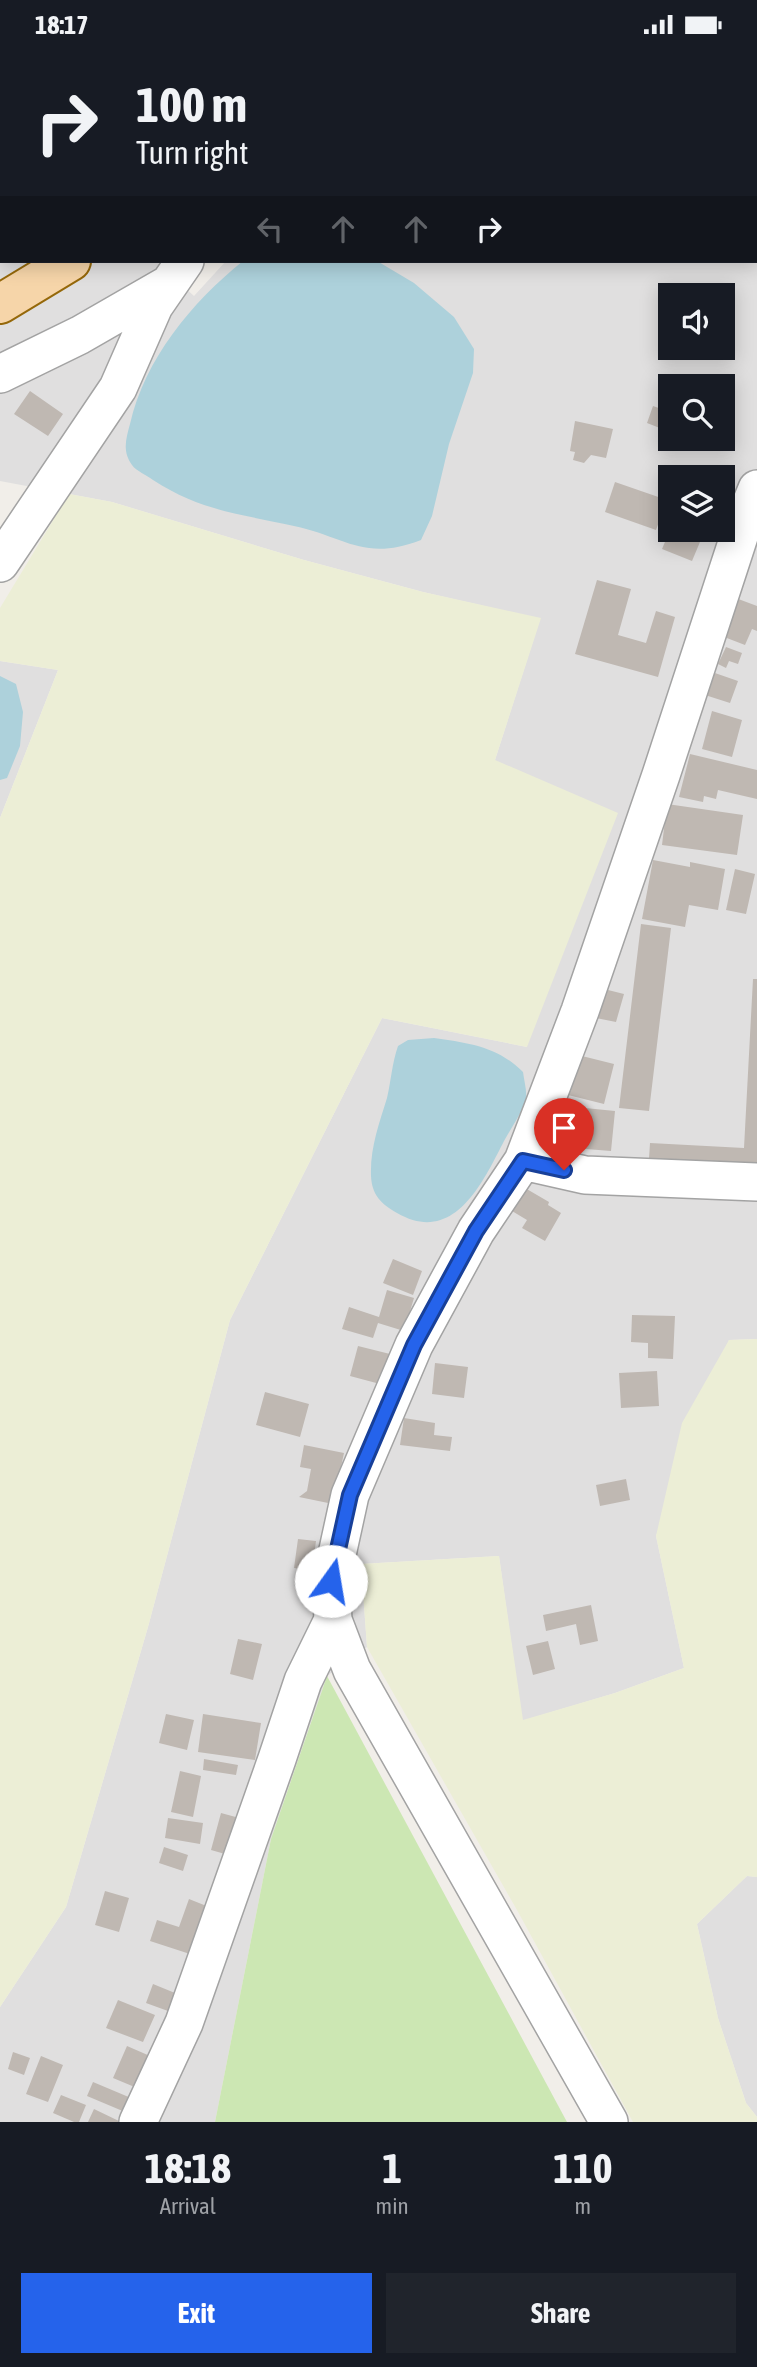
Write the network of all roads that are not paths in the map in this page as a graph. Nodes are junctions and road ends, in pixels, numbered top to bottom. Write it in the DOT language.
graph roads {
  1 [pos="68,263"];
  2 [pos="176,273"];
  3 [pos="0,303"];
  4 [pos="0,374"];
  5 [pos="757,489"];
  6 [pos="0,563"];
  7 [pos="523,1161"];
  8 [pos="757,1182"];
  9 [pos="333,1620"];
  10 [pos="138,2122"];
  11 [pos="609,2122"];
  1 -- 3 [label="main road"];
  2 -- 4 [label="street"];
  2 -- 6 [label="street"];
  5 -- 7 [label="street"];
  7 -- 8 [label="street"];
  7 -- 9 [label="street"];
  9 -- 10 [label="street"];
  9 -- 11 [label="street"];
}
